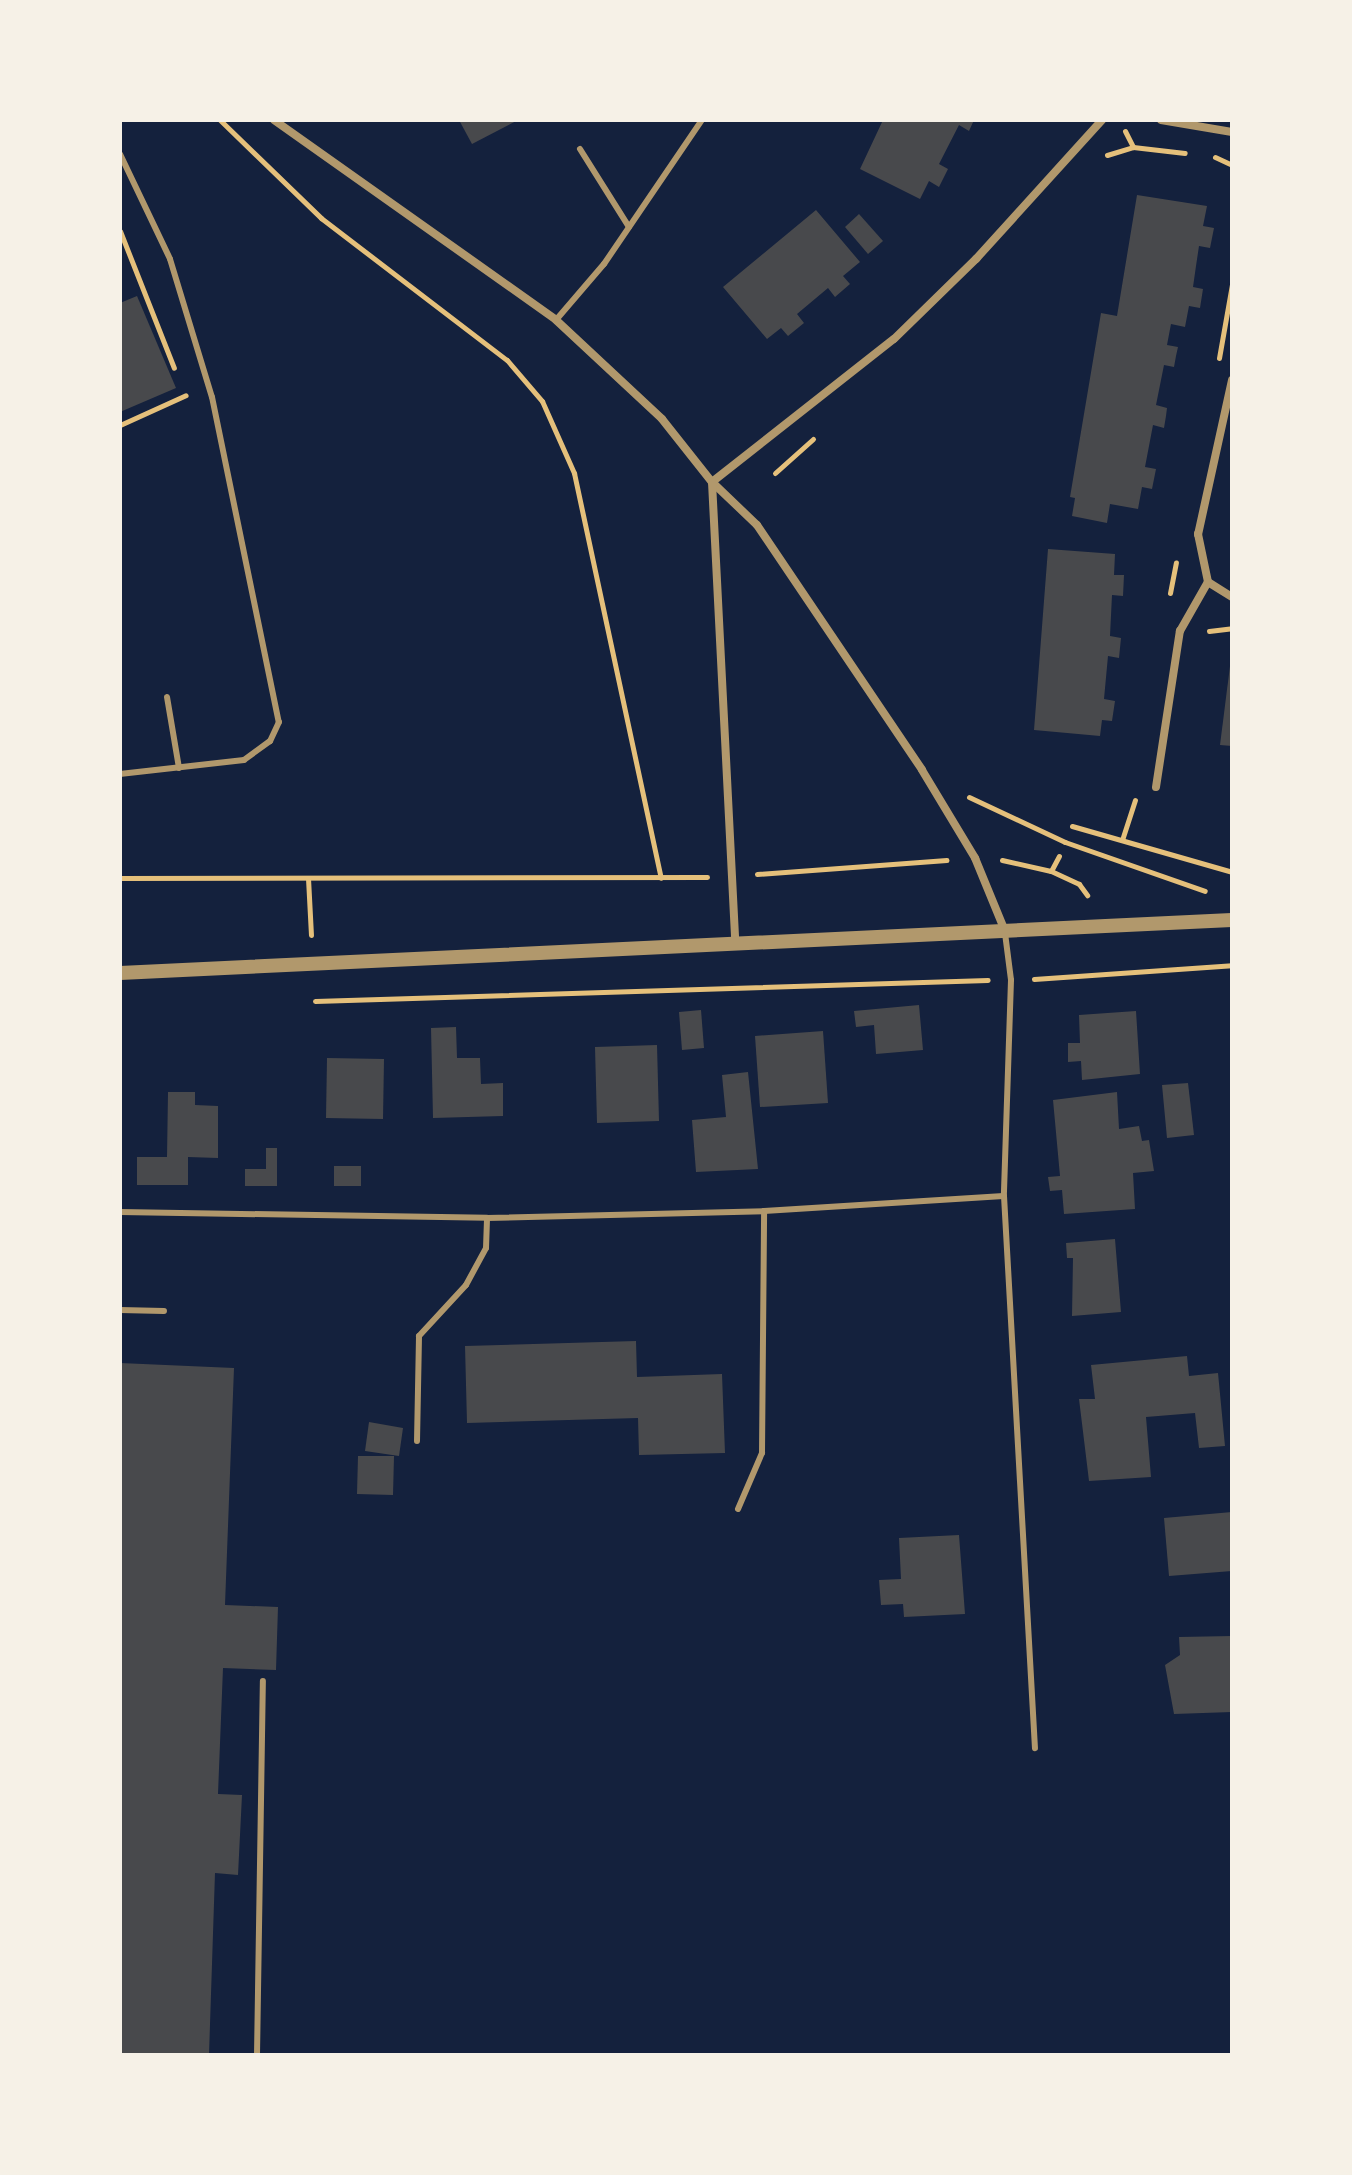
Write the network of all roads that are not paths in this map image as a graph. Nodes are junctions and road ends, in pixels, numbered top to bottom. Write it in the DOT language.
graph roads {
  1 [pos="274,120"];
  2 [pos="702,120"];
  3 [pos="1102,120"];
  4 [pos="1161,120"];
  5 [pos="1232,132"];
  6 [pos="580,149"];
  7 [pos="120,154"];
  8 [pos="629,227"];
  9 [pos="556,320"];
  10 [pos="1232,380"];
  11 [pos="712,482"];
  12 [pos="1208,582"];
  13 [pos="1232,597"];
  14 [pos="167,697"];
  15 [pos="179,768"];
  16 [pos="120,774"];
  17 [pos="1156,787"];
  18 [pos="1232,920"];
  19 [pos="1005,932"];
  20 [pos="735,946"];
  21 [pos="120,973"];
  22 [pos="1004,1196"];
  23 [pos="764,1211"];
  24 [pos="120,1212"];
  25 [pos="487,1218"];
  26 [pos="120,1310"];
  27 [pos="164,1311"];
  28 [pos="417,1441"];
  29 [pos="738,1509"];
  30 [pos="263,1681"];
  31 [pos="1035,1748"];
  32 [pos="257,2055"];
  1 -- 9 [label="street"];
  2 -- 8 [label="lane"];
  3 -- 11 [label="street"];
  4 -- 5 [label="street"];
  6 -- 8 [label="lane"];
  7 -- 15 [label="lane"];
  8 -- 9 [label="lane"];
  9 -- 11 [label="street"];
  10 -- 12 [label="street"];
  11 -- 19 [label="street"];
  11 -- 20 [label="street"];
  12 -- 13 [label="street"];
  12 -- 17 [label="street"];
  14 -- 15 [label="lane"];
  15 -- 16 [label="lane"];
  18 -- 19 [label="street"];
  19 -- 20 [label="street"];
  19 -- 22 [label="lane"];
  20 -- 21 [label="street"];
  22 -- 23 [label="lane"];
  22 -- 31 [label="lane"];
  23 -- 25 [label="lane"];
  23 -- 29 [label="lane"];
  24 -- 25 [label="lane"];
  25 -- 28 [label="lane"];
  26 -- 27 [label="lane"];
  30 -- 32 [label="lane"];
}
